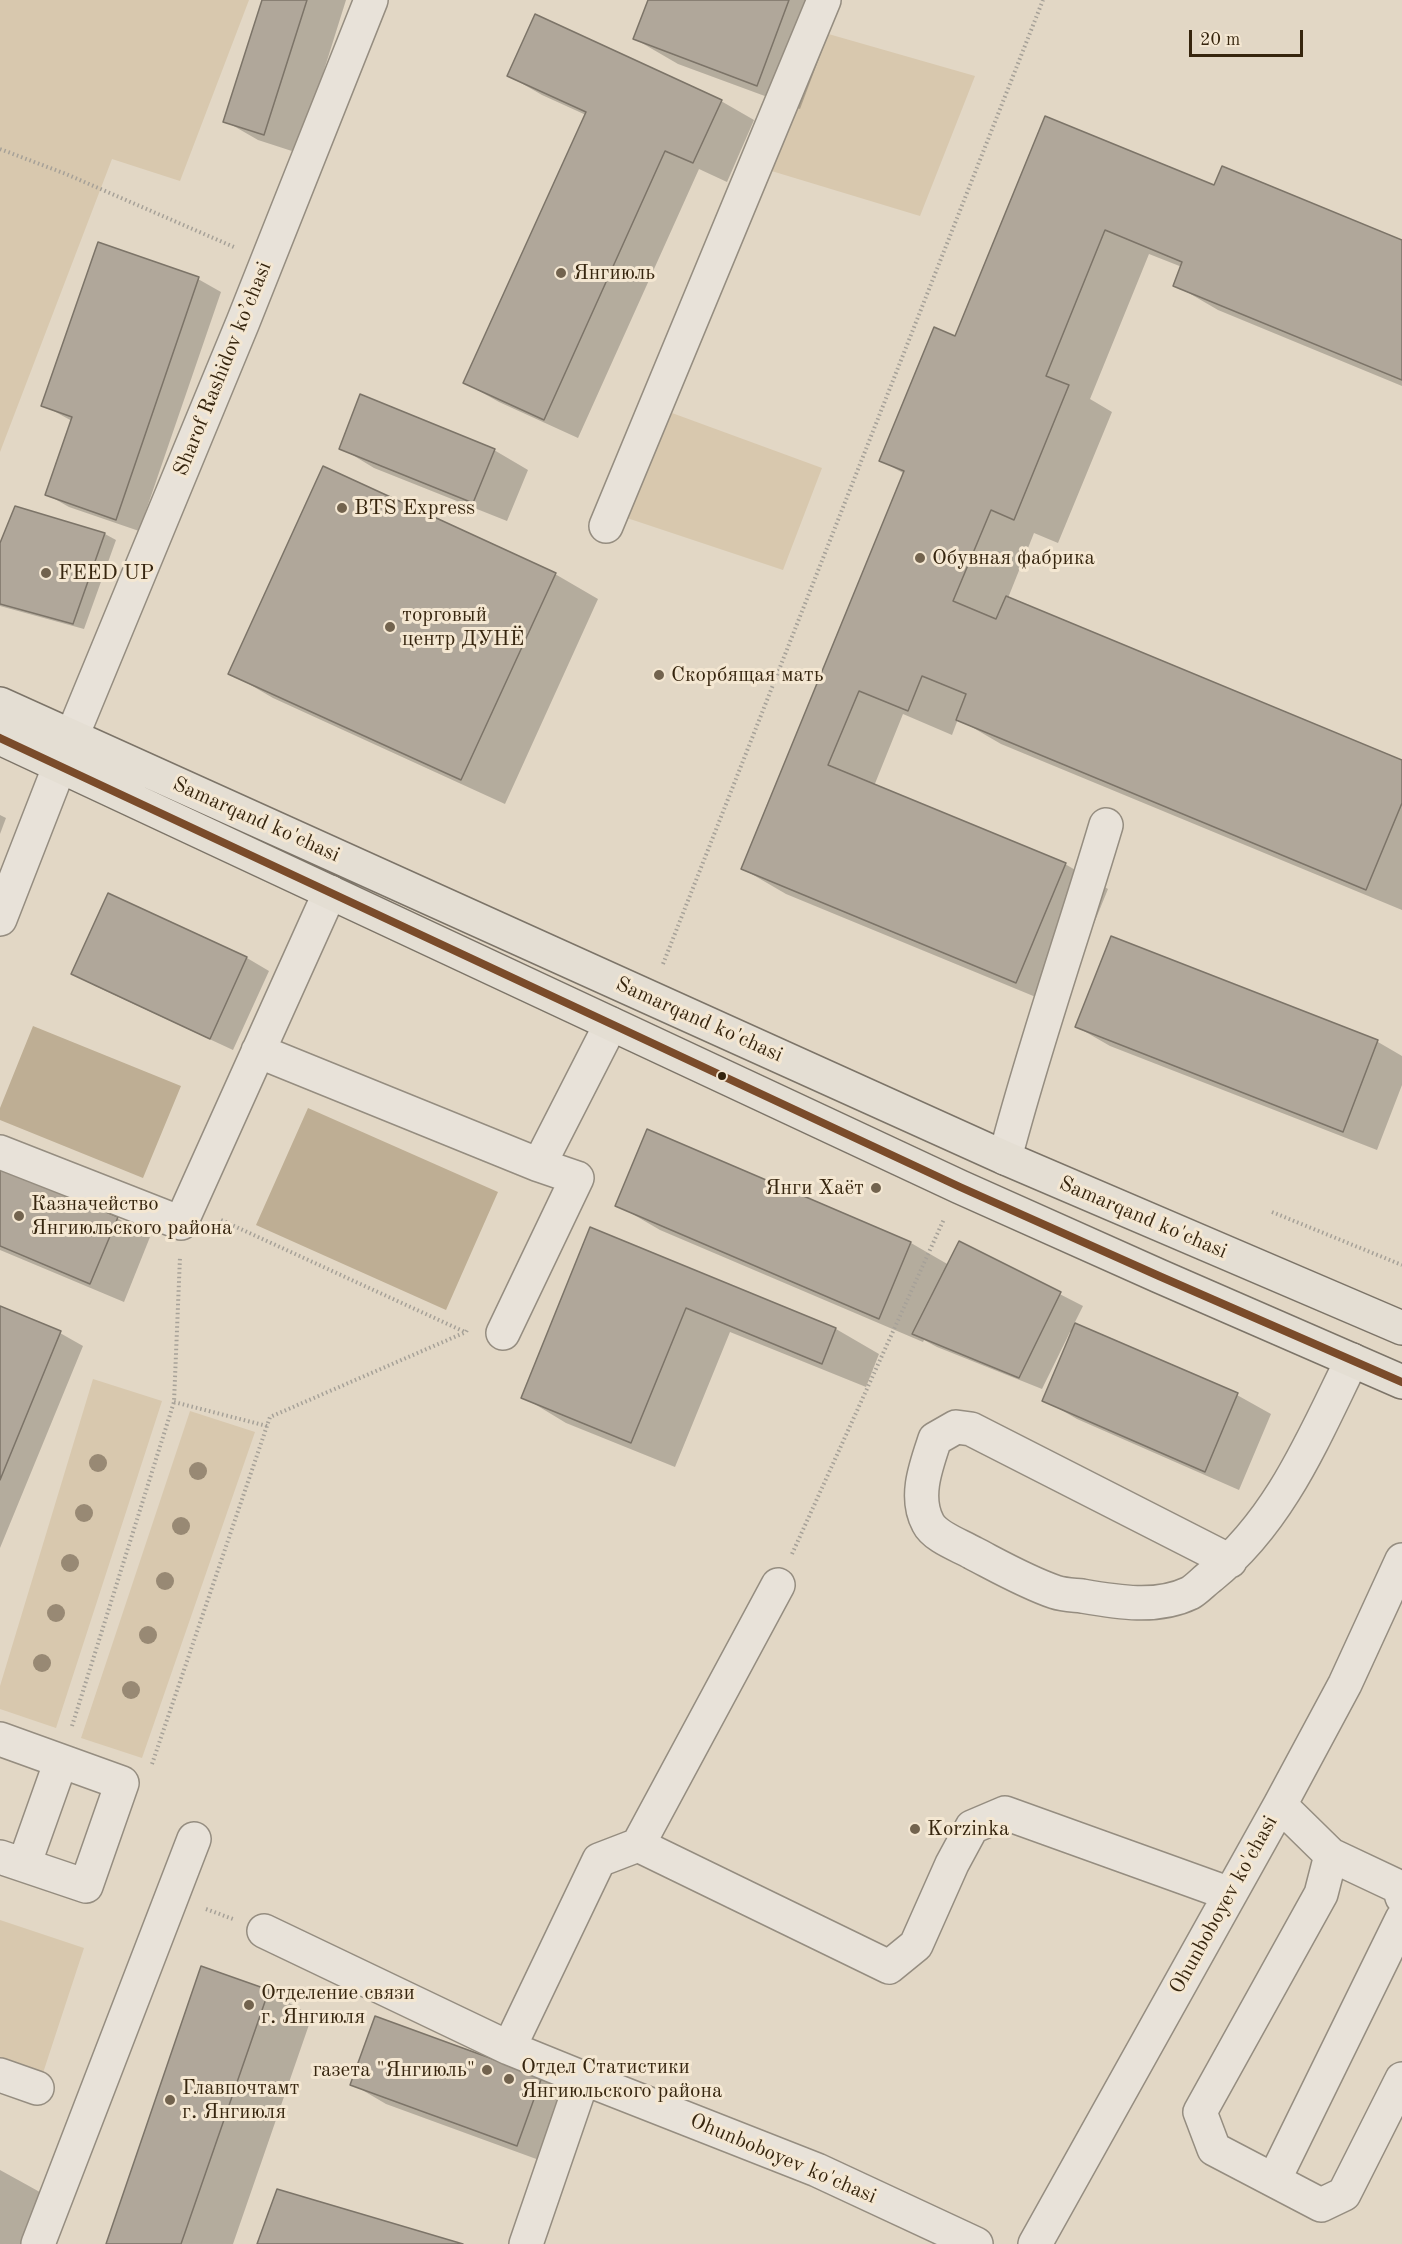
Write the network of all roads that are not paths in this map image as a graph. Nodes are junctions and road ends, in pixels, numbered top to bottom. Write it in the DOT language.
graph roads {
  1 [pos="371,0"];
  2 [pos="824,0"];
  3 [pos="606,526"];
  4 [pos="0,704"];
  5 [pos="0,738"];
  6 [pos="66,751"];
  7 [pos="1106,825"];
  8 [pos="330,892"];
  9 [pos="0,919"];
  10 [pos="611,1024"];
  11 [pos="258,1051"];
  12 [pos="0,1152"];
  13 [pos="1005,1158"];
  14 [pos="538,1164"];
  15 [pos="1401,1326"];
  16 [pos="504,1333"];
  17 [pos="1352,1360"];
  18 [pos="1402,1382"];
  19 [pos="1402,1560"];
  20 [pos="1230,1561"];
  21 [pos="778,1585"];
  22 [pos="0,1739"];
  23 [pos="61,1761"];
  24 [pos="1280,1805"];
  25 [pos="194,1839"];
  26 [pos="638,1845"];
  27 [pos="1331,1855"];
  28 [pos="12,1861"];
  29 [pos="1230,1894"];
  30 [pos="1402,1897"];
  31 [pos="1402,1919"];
  32 [pos="264,1930"];
  33 [pos="509,2048"];
  34 [pos="0,2075"];
  35 [pos="583,2078"];
  36 [pos="1402,2079"];
  37 [pos="37,2088"];
  38 [pos="1274,2180"];
  39 [pos="38,2244"];
  40 [pos="526,2244"];
  41 [pos="976,2244"];
  42 [pos="1035,2244"];
  1 -- 6 [label="street, Sharof Rashidov ko’chasi"];
  2 -- 3 [label="street"];
  4 -- 6 [label="main road, Samarqand ko'chasi"];
  5 -- 6 [label="main road, Samarqand ko'chasi"];
  6 -- 8 [label="main road, Samarqand ko'chasi"];
  6 -- 9 [label="street, Sharof Rashidov ko’chasi"];
  6 -- 13 [label="main road, Samarqand ko'chasi"];
  7 -- 13 [label="street"];
  8 -- 10 [label="main road, Samarqand ko'chasi"];
  8 -- 11 [label="street"];
  10 -- 14 [label="street"];
  10 -- 17 [label="main road, Samarqand ko'chasi"];
  11 -- 12 [label="street"];
  11 -- 14 [label="street"];
  13 -- 15 [label="main road, Samarqand ko'chasi"];
  14 -- 16 [label="street"];
  17 -- 18 [label="main road, Samarqand ko'chasi"];
  17 -- 20 [label="street"];
  19 -- 24 [label="street, Ohunboboyev ko'chasi"];
  20 -- 20 [label="street"];
  21 -- 26 [label="street"];
  22 -- 23 [label="street"];
  23 -- 28 [label="street"];
  23 -- 28 [label="street"];
  24 -- 27 [label="street"];
  24 -- 29 [label="street, Ohunboboyev ko'chasi"];
  25 -- 39 [label="street"];
  26 -- 29 [label="street"];
  26 -- 33 [label="street"];
  27 -- 30 [label="street"];
  27 -- 38 [label="street"];
  29 -- 42 [label="street, Ohunboboyev ko'chasi"];
  31 -- 38 [label="street"];
  32 -- 33 [label="street, Ohunboboyev ko'chasi"];
  33 -- 35 [label="street, Ohunboboyev ko'chasi"];
  34 -- 37 [label="street"];
  35 -- 40 [label="street"];
  35 -- 41 [label="street, Ohunboboyev ko'chasi"];
  36 -- 38 [label="street"];
}
